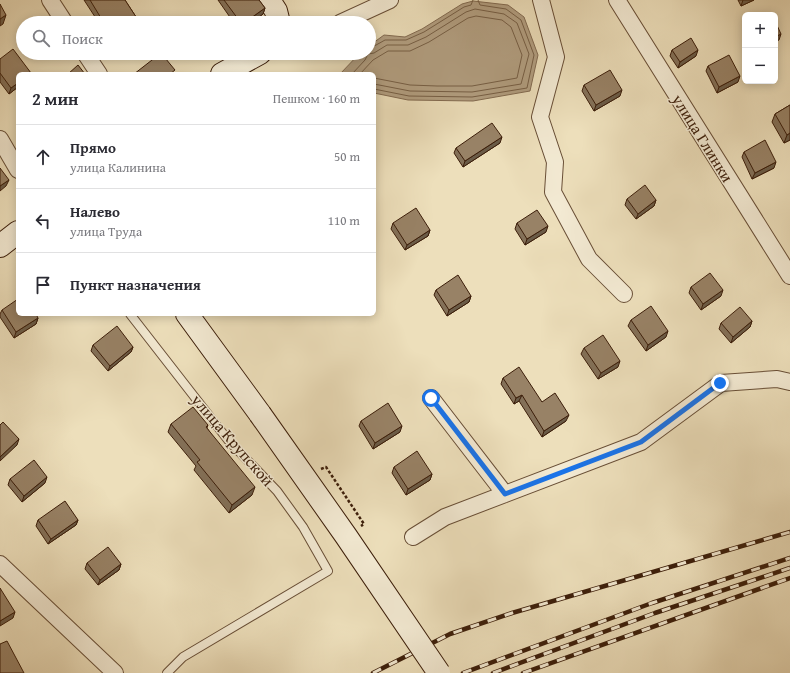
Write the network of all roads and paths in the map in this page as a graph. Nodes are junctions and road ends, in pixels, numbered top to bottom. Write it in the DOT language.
graph roads {
  1 [pos="50,0"];
  2 [pos="269,0"];
  3 [pos="390,0"];
  4 [pos="541,0"];
  5 [pos="617,0"];
  6 [pos="60,16"];
  7 [pos="277,16"];
  8 [pos="355,16"];
  9 [pos="90,60"];
  10 [pos="247,60"];
  11 [pos="98,72"];
  12 [pos="226,72"];
  13 [pos="0,139"];
  14 [pos="16,167"];
  15 [pos="16,234"];
  16 [pos="0,246"];
  17 [pos="790,276"];
  18 [pos="624,294"];
  19 [pos="132,316"];
  20 [pos="188,316"];
  21 [pos="790,382"];
  22 [pos="431,398"];
  23 [pos="326,467"];
  24 [pos="505,494"];
  25 [pos="359,527"];
  26 [pos="414,537"];
  27 [pos="0,564"];
  28 [pos="115,673"];
  29 [pos="167,673"];
  30 [pos="439,673"];
  1 -- 6 [label="street"];
  2 -- 7 [label="main road"];
  3 -- 8 [label="street"];
  4 -- 18 [label="street"];
  5 -- 17 [label="street, улица Глинки"];
  9 -- 11 [label="street"];
  10 -- 12 [label="main road"];
  13 -- 14 [label="street"];
  15 -- 16 [label="main road"];
  19 -- 29 [label="lane, улица Крупской"];
  20 -- 30 [label="main road, bridge"];
  21 -- 24 [label="street"];
  22 -- 24 [label="street"];
  23 -- 25 [label="path"];
  24 -- 26 [label="street"];
  27 -- 28 [label="street"];
}
